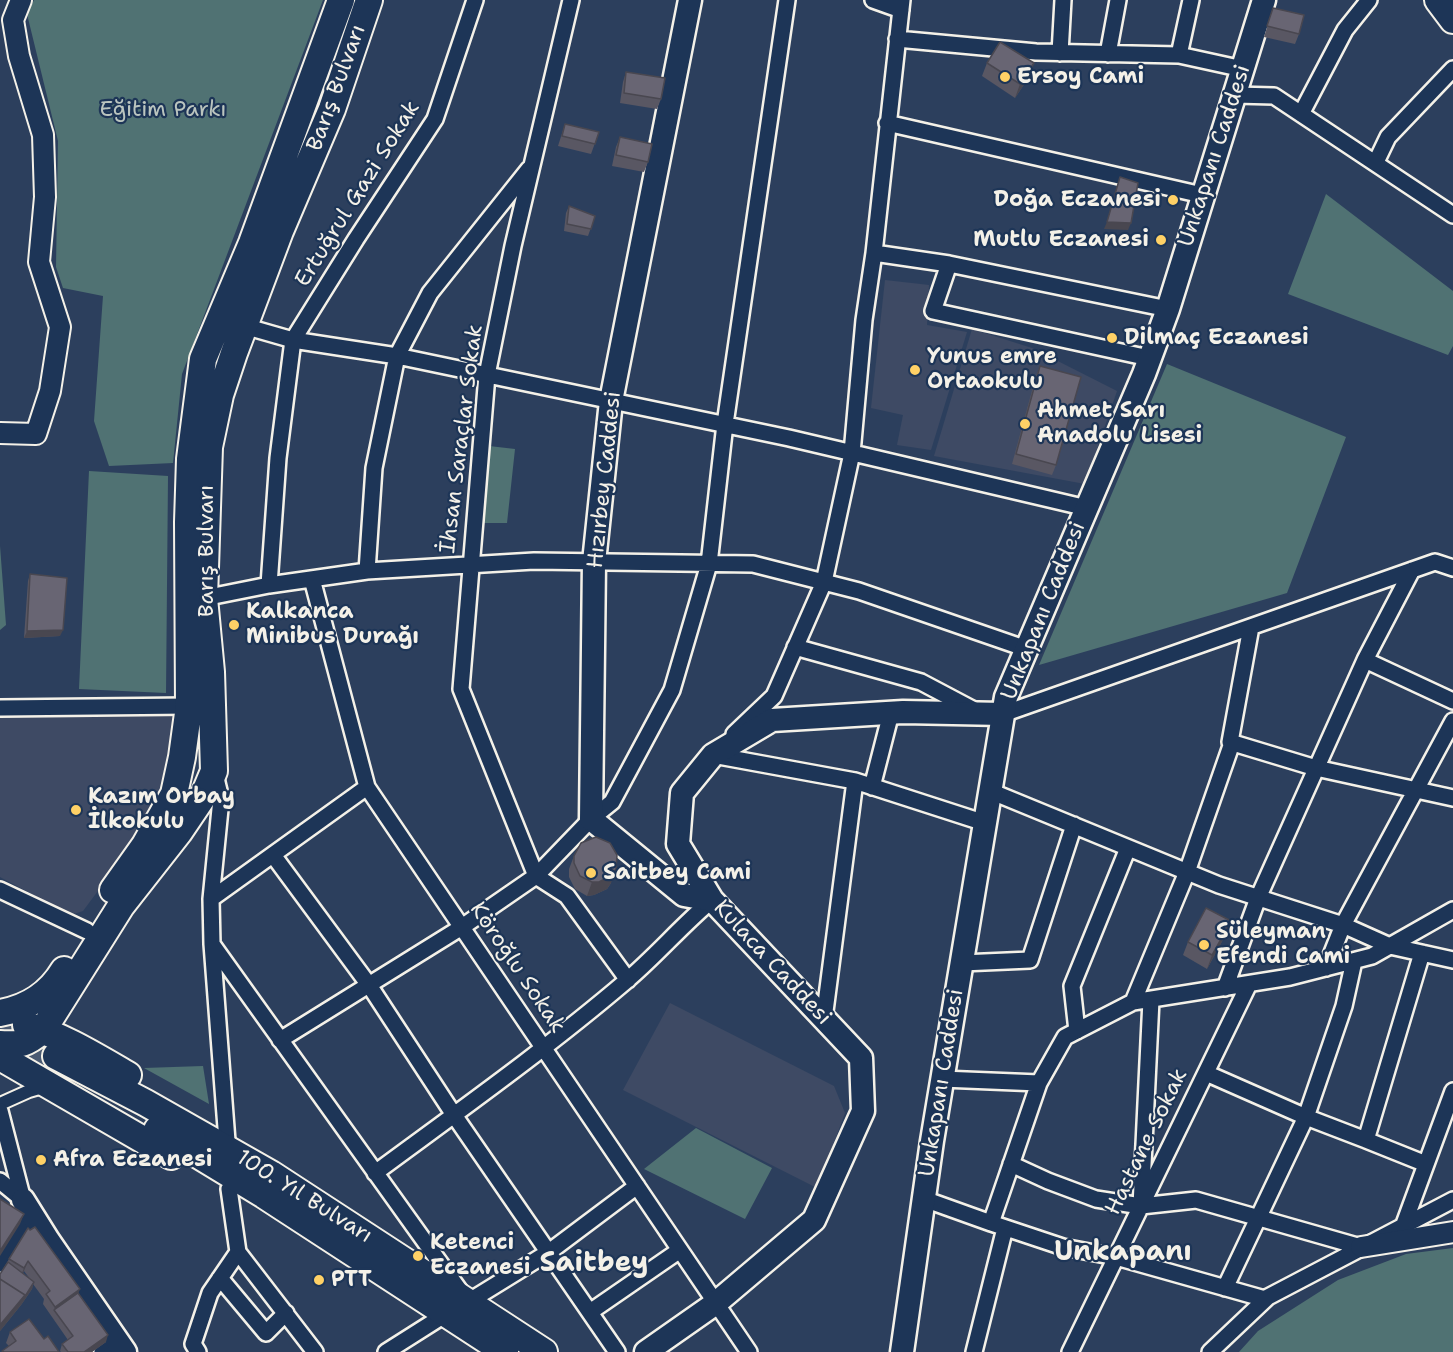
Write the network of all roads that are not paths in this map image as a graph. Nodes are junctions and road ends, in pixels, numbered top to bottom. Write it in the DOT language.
graph roads {
  1 [pos="21,0"];
  2 [pos="340,0"];
  3 [pos="369,0"];
  4 [pos="475,0"];
  5 [pos="572,0"];
  6 [pos="690,0"];
  7 [pos="787,0"];
  8 [pos="873,0"];
  9 [pos="1063,0"];
  10 [pos="1118,0"];
  11 [pos="1191,0"];
  12 [pos="1264,0"];
  13 [pos="1369,0"];
  14 [pos="1438,0"];
  15 [pos="901,5"];
  16 [pos="1453,20"];
  17 [pos="897,39"];
  18 [pos="1060,52"];
  19 [pos="1108,54"];
  20 [pos="1179,56"];
  21 [pos="1243,69"];
  22 [pos="1453,69"];
  23 [pos="1235,95"];
  24 [pos="1301,114"];
  25 [pos="887,123"];
  26 [pos="1376,162"];
  27 [pos="532,165"];
  28 [pos="1202,195"];
  29 [pos="1453,214"];
  30 [pos="874,253"];
  31 [pos="949,264"];
  32 [pos="1168,309"];
  33 [pos="243,326"];
  34 [pos="293,340"];
  35 [pos="397,356"];
  36 [pos="1149,358"];
  37 [pos="487,375"];
  38 [pos="611,401"];
  39 [pos="725,424"];
  40 [pos="0,433"];
  41 [pos="852,453"];
  42 [pos="1087,508"];
  43 [pos="594,562"];
  44 [pos="709,564"];
  45 [pos="470,565"];
  46 [pos="1453,568"];
  47 [pos="1412,570"];
  48 [pos="367,571"];
  49 [pos="312,579"];
  50 [pos="824,582"];
  51 [pos="269,585"];
  52 [pos="204,598"];
  53 [pos="1251,627"];
  54 [pos="795,647"];
  55 [pos="1027,649"];
  56 [pos="1365,660"];
  57 [pos="1453,701"];
  58 [pos="189,706"];
  59 [pos="0,708"];
  60 [pos="891,713"];
  61 [pos="979,713"];
  62 [pos="1003,714"];
  63 [pos="1453,721"];
  64 [pos="1232,742"];
  65 [pos="713,755"];
  66 [pos="1316,768"];
  67 [pos="214,771"];
  68 [pos="855,781"];
  69 [pos="872,787"];
  70 [pos="367,788"];
  71 [pos="1416,790"];
  72 [pos="990,791"];
  73 [pos="1453,798"];
  74 [pos="591,819"];
  75 [pos="985,823"];
  76 [pos="1074,825"];
  77 [pos="1128,848"];
  78 [pos="273,855"];
  79 [pos="1187,872"];
  80 [pos="536,876"];
  81 [pos="0,890"];
  82 [pos="1258,898"];
  83 [pos="211,899"];
  84 [pos="712,900"];
  85 [pos="1453,910"];
  86 [pos="1343,924"];
  87 [pos="462,927"];
  88 [pos="87,931"];
  89 [pos="212,944"];
  90 [pos="1390,946"];
  91 [pos="1422,953"];
  92 [pos="1453,960"];
  93 [pos="1354,961"];
  94 [pos="962,963"];
  95 [pos="1326,968"];
  96 [pos="628,980"];
  97 [pos="1249,984"];
  98 [pos="369,985"];
  99 [pos="1225,988"];
  100 [pos="58,991"];
  101 [pos="1151,1000"];
  102 [pos="1133,1002"];
  103 [pos="0,1013"];
  104 [pos="0,1018"];
  105 [pos="824,1019"];
  106 [pos="1077,1031"];
  107 [pos="36,1032"];
  108 [pos="280,1040"];
  109 [pos="0,1044"];
  110 [pos="544,1049"];
  111 [pos="0,1057"];
  112 [pos="57,1064"];
  113 [pos="1206,1073"];
  114 [pos="942,1079"];
  115 [pos="1039,1083"];
  116 [pos="1453,1091"];
  117 [pos="0,1104"];
  118 [pos="0,1111"];
  119 [pos="454,1115"];
  120 [pos="1306,1117"];
  121 [pos="1366,1140"];
  122 [pos="227,1141"];
  123 [pos="1011,1164"];
  124 [pos="1426,1164"];
  125 [pos="375,1173"];
  126 [pos="0,1181"];
  127 [pos="267,1185"];
  128 [pos="637,1186"];
  129 [pos="229,1189"];
  130 [pos="924,1199"];
  131 [pos="1453,1200"];
  132 [pos="1141,1206"];
  133 [pos="28,1207"];
  134 [pos="1260,1218"];
  135 [pos="1404,1224"];
  136 [pos="998,1226"];
  137 [pos="1453,1232"];
  138 [pos="1361,1247"];
  139 [pos="680,1250"];
  140 [pos="238,1252"];
  141 [pos="549,1252"];
  142 [pos="1116,1257"];
  143 [pos="0,1264"];
  144 [pos="220,1278"];
  145 [pos="1225,1288"];
  146 [pos="1265,1299"];
  147 [pos="468,1302"];
  148 [pos="716,1303"];
  149 [pos="590,1312"];
  150 [pos="286,1313"];
  151 [pos="446,1314"];
  152 [pos="115,1348"];
  153 [pos="198,1352"];
  154 [pos="315,1352"];
  155 [pos="386,1352"];
  156 [pos="505,1352"];
  157 [pos="544,1352"];
  158 [pos="617,1352"];
  159 [pos="646,1352"];
  160 [pos="749,1352"];
  161 [pos="902,1352"];
  162 [pos="974,1352"];
  163 [pos="1070,1352"];
  164 [pos="1210,1352"];
  1 -- 40 [label="street"];
  2 -- 58 [label="main road, Barış Bulvarı"];
  3 -- 33 [label="main road, Barış Bulvarı"];
  4 -- 34 [label="street, Ertuğrul Gazi Sokak"];
  5 -- 27 [label="street, İhsan Saraçlar Sokak"];
  6 -- 38 [label="main road, Hızırbey Caddesi"];
  7 -- 39 [label="street"];
  8 -- 15 [label="street"];
  9 -- 18 [label="street"];
  10 -- 19 [label="street"];
  11 -- 20 [label="street"];
  12 -- 21 [label="main road, Unkapanı Caddesi"];
  13 -- 24 [label="street"];
  14 -- 16 [label="main road"];
  15 -- 17 [label="street"];
  17 -- 18 [label="street"];
  17 -- 25 [label="street"];
  18 -- 19 [label="street"];
  19 -- 20 [label="street"];
  20 -- 21 [label="street"];
  21 -- 23 [label="main road, Unkapanı Caddesi"];
  22 -- 26 [label="street"];
  23 -- 24 [label="street"];
  23 -- 28 [label="main road, Unkapanı Caddesi"];
  24 -- 26 [label="street"];
  25 -- 28 [label="street"];
  25 -- 30 [label="street"];
  26 -- 29 [label="street"];
  27 -- 35 [label="street"];
  27 -- 37 [label="street, İhsan Saraçlar Sokak"];
  28 -- 32 [label="main road, Unkapanı Caddesi"];
  30 -- 31 [label="street"];
  30 -- 41 [label="street"];
  31 -- 32 [label="street"];
  31 -- 36 [label="street"];
  32 -- 36 [label="main road, Unkapanı Caddesi"];
  33 -- 34 [label="street"];
  33 -- 52 [label="main road, Barış Bulvarı"];
  34 -- 35 [label="street"];
  34 -- 51 [label="street"];
  35 -- 37 [label="street"];
  35 -- 48 [label="street"];
  36 -- 42 [label="main road, Unkapanı Caddesi"];
  37 -- 38 [label="street"];
  37 -- 45 [label="street, İhsan Saraçlar Sokak"];
  38 -- 39 [label="street"];
  38 -- 43 [label="main road, Hızırbey Caddesi"];
  39 -- 41 [label="street"];
  39 -- 44 [label="street"];
  41 -- 42 [label="street"];
  41 -- 50 [label="street"];
  42 -- 55 [label="main road, Unkapanı Caddesi"];
  43 -- 44 [label="street"];
  43 -- 45 [label="street"];
  43 -- 74 [label="main road, Hızırbey Caddesi"];
  44 -- 50 [label="street"];
  44 -- 74 [label="street"];
  45 -- 48 [label="street"];
  45 -- 80 [label="street, İhsan Saraçlar Sokak"];
  46 -- 47 [label="street"];
  47 -- 53 [label="street"];
  47 -- 56 [label="street"];
  48 -- 49 [label="street"];
  49 -- 51 [label="street"];
  49 -- 70 [label="street, Köroğlu Sokak"];
  50 -- 54 [label="street"];
  50 -- 55 [label="street"];
  51 -- 52 [label="street"];
  52 -- 67 [label="main road, Barış Bulvarı"];
  53 -- 62 [label="street"];
  53 -- 64 [label="street"];
  54 -- 61 [label="street"];
  54 -- 65 [label="street"];
  55 -- 62 [label="main road, Unkapanı Caddesi"];
  56 -- 57 [label="street"];
  56 -- 66 [label="street"];
  58 -- 59 [label="street"];
  58 -- 88 [label="main road, Barış Bulvarı"];
  60 -- 61 [label="main road, Kulaca Caddesi"];
  60 -- 65 [label="main road, Kulaca Caddesi"];
  60 -- 69 [label="street"];
  61 -- 62 [label="main road, Kulaca Caddesi"];
  62 -- 72 [label="main road, Unkapanı Caddesi"];
  63 -- 71 [label="street"];
  64 -- 66 [label="street"];
  64 -- 79 [label="street"];
  65 -- 68 [label="street"];
  65 -- 84 [label="main road, Kulaca Caddesi"];
  66 -- 71 [label="street"];
  66 -- 82 [label="street"];
  67 -- 83 [label="street"];
  67 -- 100 [label="main road, Barış Bulvarı"];
  68 -- 69 [label="street"];
  68 -- 105 [label="street"];
  69 -- 75 [label="street"];
  70 -- 78 [label="street"];
  70 -- 87 [label="street, Köroğlu Sokak"];
  71 -- 73 [label="street"];
  71 -- 86 [label="street"];
  72 -- 75 [label="main road, Unkapanı Caddesi"];
  72 -- 76 [label="street"];
  74 -- 80 [label="street"];
  74 -- 84 [label="main road"];
  75 -- 94 [label="main road, Unkapanı Caddesi"];
  76 -- 77 [label="street"];
  76 -- 94 [label="street"];
  77 -- 79 [label="street"];
  77 -- 106 [label="street"];
  78 -- 83 [label="street"];
  78 -- 98 [label="street"];
  79 -- 82 [label="street"];
  79 -- 102 [label="street"];
  80 -- 87 [label="street"];
  80 -- 96 [label="street"];
  81 -- 88 [label="street"];
  82 -- 86 [label="street"];
  82 -- 99 [label="street"];
  83 -- 89 [label="street"];
  84 -- 96 [label="street"];
  84 -- 105 [label="main road, Kulaca Caddesi"];
  85 -- 90 [label="street"];
  86 -- 90 [label="street"];
  86 -- 95 [label="street"];
  87 -- 98 [label="street"];
  87 -- 110 [label="street, Köroğlu Sokak"];
  88 -- 100 [label="main road, Barış Bulvarı"];
  89 -- 108 [label="street"];
  89 -- 122 [label="street"];
  90 -- 91 [label="street"];
  90 -- 93 [label="street"];
  91 -- 92 [label="street"];
  91 -- 121 [label="street"];
  93 -- 95 [label="street"];
  93 -- 120 [label="street"];
  94 -- 114 [label="main road, Unkapanı Caddesi"];
  95 -- 97 [label="street"];
  96 -- 110 [label="street"];
  97 -- 99 [label="street"];
  97 -- 113 [label="street, Hastane Sokak"];
  98 -- 108 [label="street"];
  98 -- 119 [label="street"];
  99 -- 101 [label="street"];
  100 -- 103 [label="main road, Barış Bulvarı"];
  100 -- 107 [label="main road, Barış Bulvarı"];
  100 -- 112 [label="main road"];
  101 -- 102 [label="street"];
  101 -- 132 [label="street"];
  102 -- 106 [label="street"];
  104 -- 107 [label="main road"];
  105 -- 148 [label="main road, Kulaca Caddesi"];
  106 -- 115 [label="street"];
  107 -- 109 [label="main road"];
  107 -- 112 [label="main road"];
  107 -- 112 [label="main road"];
  108 -- 125 [label="street"];
  110 -- 119 [label="street"];
  110 -- 128 [label="street, Köroğlu Sokak"];
  111 -- 112 [label="main road"];
  112 -- 117 [label="street"];
  112 -- 122 [label="main road"];
  112 -- 127 [label="main road, 100. Yıl Bulvarı"];
  112 -- 129 [label="main road"];
  113 -- 120 [label="street"];
  113 -- 132 [label="street, Hastane Sokak"];
  114 -- 115 [label="street"];
  114 -- 130 [label="main road, Unkapanı Caddesi"];
  115 -- 123 [label="street"];
  116 -- 124 [label="street"];
  118 -- 133 [label="street"];
  119 -- 125 [label="street"];
  119 -- 141 [label="street"];
  120 -- 121 [label="street"];
  120 -- 134 [label="street"];
  121 -- 124 [label="street"];
  122 -- 127 [label="main road"];
  123 -- 132 [label="street"];
  123 -- 136 [label="street"];
  124 -- 135 [label="street"];
  125 -- 147 [label="street"];
  126 -- 133 [label="street"];
  127 -- 129 [label="main road"];
  127 -- 147 [label="main road, 100. Yıl Bulvarı"];
  127 -- 151 [label="main road, 100. Yıl Bulvarı"];
  128 -- 139 [label="street, Köroğlu Sokak"];
  128 -- 141 [label="street"];
  129 -- 140 [label="street"];
  130 -- 136 [label="street"];
  130 -- 161 [label="main road, Unkapanı Caddesi"];
  131 -- 135 [label="street"];
  132 -- 134 [label="street"];
  132 -- 142 [label="street, Hastane Sokak"];
  133 -- 143 [label="street"];
  133 -- 152 [label="main road"];
  134 -- 138 [label="street"];
  134 -- 145 [label="street"];
  135 -- 138 [label="street"];
  136 -- 142 [label="street"];
  136 -- 162 [label="street"];
  137 -- 138 [label="street"];
  138 -- 146 [label="street"];
  139 -- 148 [label="street, Köroğlu Sokak"];
  139 -- 149 [label="street"];
  140 -- 144 [label="street"];
  140 -- 150 [label="street"];
  141 -- 147 [label="street"];
  141 -- 149 [label="street"];
  142 -- 145 [label="street"];
  142 -- 163 [label="street, Hastane Sokak"];
  144 -- 150 [label="street"];
  144 -- 153 [label="street"];
  145 -- 146 [label="street"];
  146 -- 164 [label="street"];
  147 -- 157 [label="main road, 100. Yıl Bulvarı"];
  148 -- 159 [label="main road, Kulaca Caddesi"];
  148 -- 160 [label="street, Köroğlu Sokak"];
  149 -- 158 [label="street"];
  150 -- 154 [label="street"];
  151 -- 155 [label="street"];
  151 -- 156 [label="main road, 100. Yıl Bulvarı"];
}
